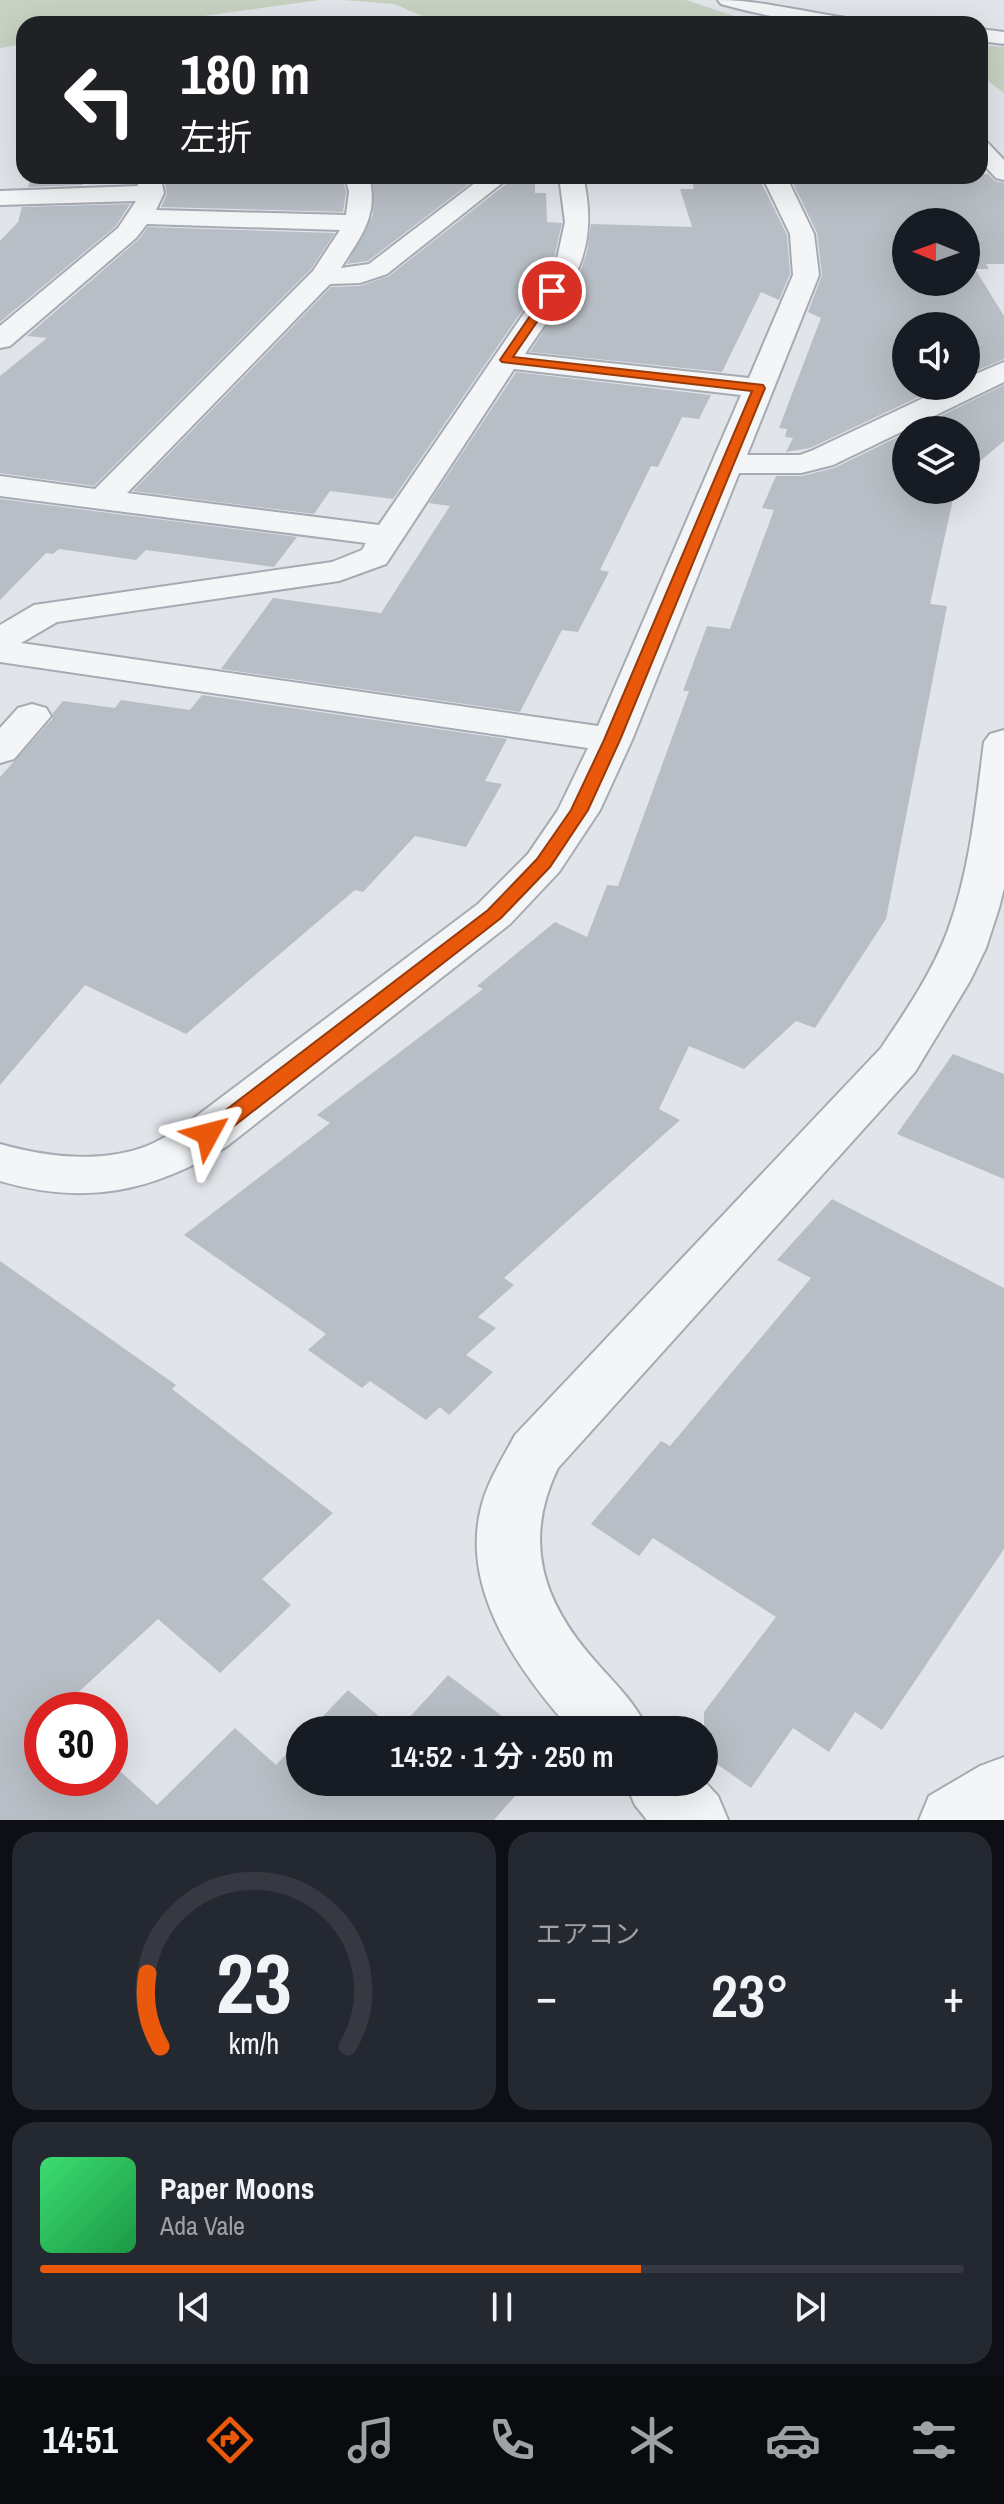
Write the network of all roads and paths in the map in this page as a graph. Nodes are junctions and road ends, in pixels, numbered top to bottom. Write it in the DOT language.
graph roads {
  1 [pos="727,0"];
  2 [pos="793,16"];
  3 [pos="988,156"];
  4 [pos="1004,173"];
  5 [pos="150,184"];
  6 [pos="359,184"];
  7 [pos="489,184"];
  8 [pos="573,184"];
  9 [pos="778,184"];
  10 [pos="0,198"];
  11 [pos="141,217"];
  12 [pos="357,223"];
  13 [pos="323,276"];
  14 [pos="0,340"];
  15 [pos="506,360"];
  16 [pos="1004,371"];
  17 [pos="759,388"];
  18 [pos="728,464"];
  19 [pos="0,486"];
  20 [pos="103,499"];
  21 [pos="388,536"];
  22 [pos="0,640"];
  23 [pos="0,651"];
  24 [pos="32,716"];
  25 [pos="612,740"];
  26 [pos="1004,742"];
  27 [pos="0,751"];
  28 [pos="0,1162"];
  29 [pos="602,1716"];
  30 [pos="1004,1790"];
  31 [pos="672,1796"];
  32 [pos="693,1820"];
  33 [pos="954,1820"];
  1 -- 2 [label="street"];
  3 -- 4 [label="street"];
  5 -- 10 [label="street"];
  5 -- 11 [label="street"];
  6 -- 12 [label="street"];
  7 -- 13 [label="street"];
  8 -- 15 [label="street"];
  9 -- 17 [label="street"];
  11 -- 12 [label="street"];
  11 -- 14 [label="street"];
  12 -- 13 [label="street"];
  13 -- 20 [label="street"];
  15 -- 17 [label="street"];
  15 -- 21 [label="street"];
  16 -- 18 [label="street"];
  17 -- 18 [label="street"];
  18 -- 25 [label="street"];
  19 -- 20 [label="street"];
  20 -- 21 [label="street"];
  21 -- 22 [label="street"];
  23 -- 25 [label="street"];
  24 -- 27 [label="street"];
  25 -- 28 [label="street"];
  26 -- 29 [label="street"];
  30 -- 33 [label="street"];
  31 -- 32 [label="street"];
}
